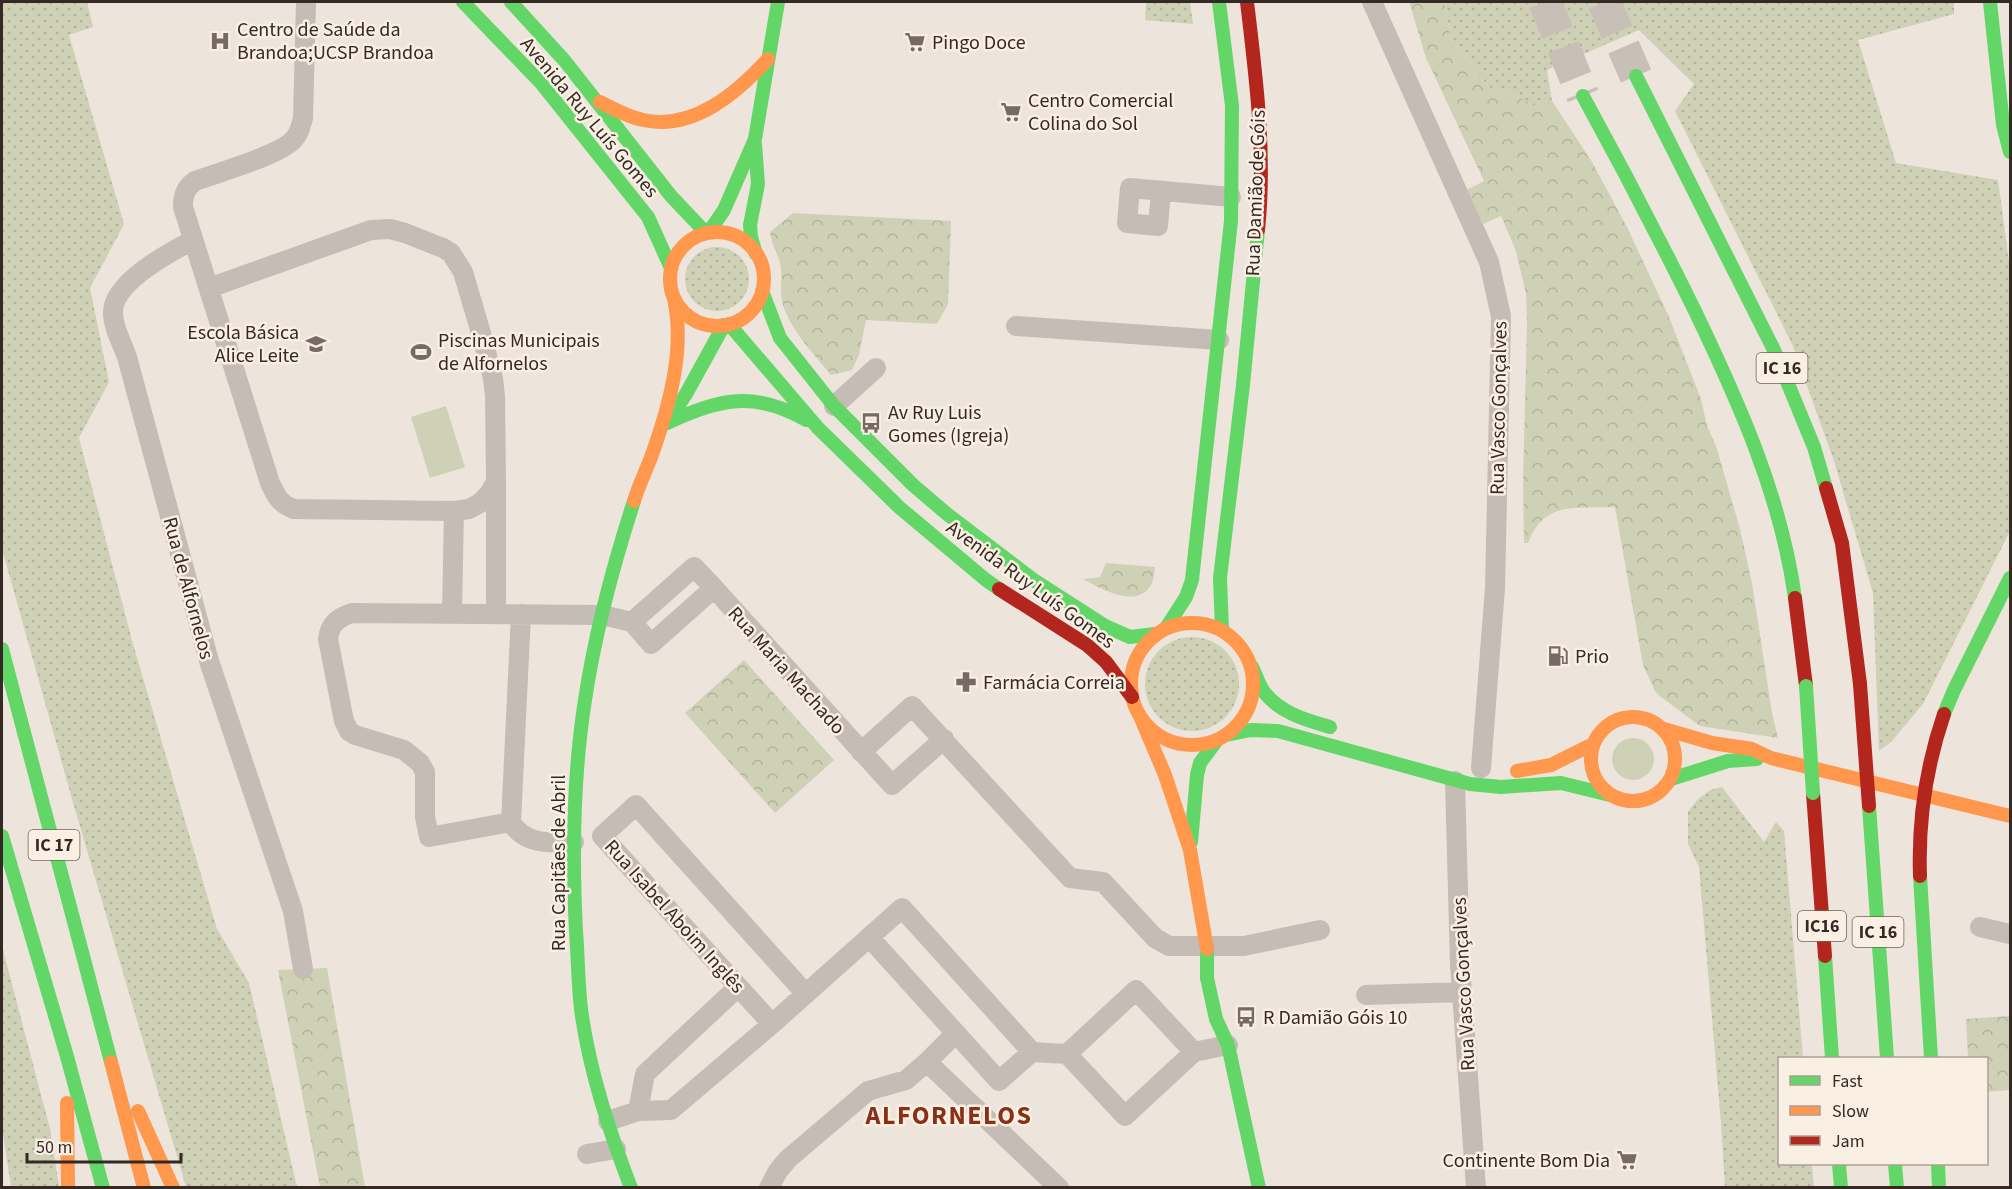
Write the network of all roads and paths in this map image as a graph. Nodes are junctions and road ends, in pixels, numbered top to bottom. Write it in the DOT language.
graph roads {
  1 [pos="306,2"];
  2 [pos="463,2"];
  3 [pos="511,2"];
  4 [pos="778,2"];
  5 [pos="1219,2"];
  6 [pos="1247,2"];
  7 [pos="1372,2"];
  8 [pos="1990,2"];
  9 [pos="768,59"];
  10 [pos="1636,76"];
  11 [pos="1583,96"];
  12 [pos="596,100"];
  13 [pos="754,139"];
  14 [pos="2010,152"];
  15 [pos="1161,191"];
  16 [pos="1231,196"];
  17 [pos="1231,221"];
  18 [pos="1259,223"];
  19 [pos="708,233"];
  20 [pos="193,240"];
  21 [pos="756,254"];
  22 [pos="671,268"];
  23 [pos="209,288"];
  24 [pos="762,291"];
  25 [pos="674,299"];
  26 [pos="727,325"];
  27 [pos="1016,326"];
  28 [pos="1219,340"];
  29 [pos="876,368"];
  30 [pos="1214,382"];
  31 [pos="1243,385"];
  32 [pos="834,406"];
  33 [pos="818,428"];
  34 [pos="663,429"];
  35 [pos="496,482"];
  36 [pos="454,511"];
  37 [pos="2010,578"];
  38 [pos="714,588"];
  39 [pos="452,614"];
  40 [pos="496,614"];
  41 [pos="521,614"];
  42 [pos="602,615"];
  43 [pos="632,622"];
  44 [pos="1222,630"];
  45 [pos="1161,631"];
  46 [pos="2,649"];
  47 [pos="1251,665"];
  48 [pos="1132,697"];
  49 [pos="1140,716"];
  50 [pos="1664,729"];
  51 [pos="1341,730"];
  52 [pos="1222,737"];
  53 [pos="944,739"];
  54 [pos="1593,744"];
  55 [pos="861,752"];
  56 [pos="1771,758"];
  57 [pos="1487,769"];
  58 [pos="1671,779"];
  59 [pos="1455,781"];
  60 [pos="1813,793"];
  61 [pos="1610,795"];
  62 [pos="2010,816"];
  63 [pos="511,822"];
  64 [pos="2,836"];
  65 [pos="602,836"];
  66 [pos="574,838"];
  67 [pos="1190,850"];
  68 [pos="1980,927"];
  69 [pos="1320,930"];
  70 [pos="2010,934"];
  71 [pos="869,937"];
  72 [pos="1207,946"];
  73 [pos="303,969"];
  74 [pos="1223,975"];
  75 [pos="738,987"];
  76 [pos="1462,992"];
  77 [pos="806,994"];
  78 [pos="1366,995"];
  79 [pos="1231,1016"];
  80 [pos="772,1024"];
  81 [pos="956,1033"];
  82 [pos="104,1042"];
  83 [pos="1228,1045"];
  84 [pos="1032,1052"];
  85 [pos="1194,1052"];
  86 [pos="66,1053"];
  87 [pos="1067,1054"];
  88 [pos="1832,1057"];
  89 [pos="1887,1057"];
  90 [pos="1931,1057"];
  91 [pos="927,1062"];
  92 [pos="638,1111"];
  93 [pos="608,1121"];
  94 [pos="616,1149"];
  95 [pos="587,1154"];
  96 [pos="1839,1165"];
  97 [pos="1895,1165"];
  98 [pos="1938,1165"];
  99 [pos="68,1188"];
  100 [pos="103,1188"];
  101 [pos="144,1188"];
  102 [pos="173,1188"];
  103 [pos="631,1188"];
  104 [pos="769,1188"];
  105 [pos="1059,1188"];
  106 [pos="1259,1188"];
  107 [pos="1476,1188"];
  108 [pos="1840,1188"];
  109 [pos="1896,1188"];
  110 [pos="1939,1188"];
  1 -- 20 [label="street"];
  2 -- 22 [label="main road, Avenida Ruy Luís Gomes"];
  3 -- 12 [label="main road, Avenida Ruy Luís Gomes"];
  4 -- 9 [label="main road"];
  5 -- 16 [label="main road, Rua Damião de Góis"];
  6 -- 18 [label="main road, Rua Damião de Góis"];
  7 -- 57 [label="street, Rua Vasco Gonçalves"];
  8 -- 14 [label="main road"];
  9 -- 12 [label="main road"];
  9 -- 13 [label="main road"];
  10 -- 89 [label="main road, IC 16, bridge"];
  11 -- 60 [label="main road, IC 16, bridge"];
  12 -- 19 [label="main road, Avenida Ruy Luís Gomes"];
  13 -- 19 [label="main road"];
  13 -- 21 [label="main road"];
  15 -- 16 [label="street"];
  16 -- 17 [label="main road, Rua Damião de Góis"];
  17 -- 18 [label="street"];
  17 -- 28 [label="main road, Rua Damião de Góis"];
  18 -- 31 [label="main road, Rua Damião de Góis"];
  19 -- 21 [label="main road"];
  19 -- 22 [label="main road"];
  20 -- 23 [label="street"];
  20 -- 73 [label="street, Rua de Alfornelos"];
  21 -- 24 [label="main road"];
  22 -- 25 [label="main road"];
  23 -- 35 [label="street"];
  23 -- 36 [label="street"];
  24 -- 26 [label="main road"];
  24 -- 32 [label="main road, Avenida Ruy Luís Gomes"];
  25 -- 26 [label="main road"];
  25 -- 34 [label="main road, Rua Capitães de Abril"];
  26 -- 33 [label="main road, Avenida Ruy Luís Gomes"];
  26 -- 34 [label="main road, Rua Capitães de Abril"];
  27 -- 28 [label="street"];
  28 -- 30 [label="main road, Rua Damião de Góis"];
  29 -- 32 [label="street"];
  30 -- 31 [label="street"];
  30 -- 45 [label="main road, Rua Damião de Góis"];
  31 -- 44 [label="main road, Rua Damião de Góis"];
  32 -- 45 [label="main road, Avenida Ruy Luís Gomes"];
  33 -- 34 [label="main road"];
  33 -- 48 [label="main road, Avenida Ruy Luís Gomes"];
  34 -- 42 [label="main road, Rua Capitães de Abril"];
  35 -- 36 [label="street"];
  35 -- 40 [label="street"];
  36 -- 39 [label="street"];
  37 -- 90 [label="main road, bridge"];
  38 -- 43 [label="street, Rua Maria Machado"];
  38 -- 43 [label="street, Rua Maria Machado"];
  38 -- 55 [label="street, Rua Maria Machado"];
  39 -- 40 [label="street"];
  39 -- 63 [label="street"];
  40 -- 41 [label="street"];
  41 -- 42 [label="street"];
  41 -- 63 [label="street"];
  42 -- 43 [label="street"];
  42 -- 66 [label="main road, Rua Capitães de Abril"];
  44 -- 45 [label="main road"];
  44 -- 47 [label="main road"];
  45 -- 48 [label="main road"];
  46 -- 82 [label="main road, IC 17"];
  47 -- 51 [label="main road"];
  47 -- 52 [label="main road"];
  48 -- 49 [label="main road"];
  49 -- 52 [label="main road"];
  49 -- 67 [label="main road"];
  50 -- 54 [label="main road"];
  50 -- 56 [label="main road"];
  50 -- 58 [label="main road"];
  52 -- 59 [label="main road"];
  52 -- 67 [label="main road"];
  53 -- 55 [label="street, Rua Maria Machado"];
  53 -- 55 [label="street, Rua Maria Machado"];
  53 -- 72 [label="street, Rua Maria Machado"];
  54 -- 57 [label="main road"];
  54 -- 61 [label="main road"];
  56 -- 58 [label="main road"];
  56 -- 62 [label="main road"];
  58 -- 61 [label="main road"];
  59 -- 61 [label="main road"];
  59 -- 76 [label="street, Rua Vasco Gonçalves"];
  60 -- 88 [label="main road, IC16"];
  63 -- 66 [label="street"];
  64 -- 86 [label="main road, IC 17"];
  65 -- 66 [label="street"];
  65 -- 75 [label="street, Rua Isabel Aboim Inglês"];
  65 -- 77 [label="street, Rua Isabel Aboim Inglês"];
  66 -- 93 [label="main road, Rua Capitães de Abril"];
  67 -- 72 [label="main road"];
  68 -- 70 [label="street"];
  69 -- 72 [label="street, Rua Maria Machado"];
  71 -- 77 [label="street"];
  71 -- 81 [label="street"];
  71 -- 84 [label="street"];
  72 -- 74 [label="main road"];
  72 -- 83 [label="main road"];
  75 -- 80 [label="street, Rua Isabel Aboim Inglês"];
  75 -- 92 [label="street"];
  76 -- 78 [label="street"];
  76 -- 107 [label="street, Rua Vasco Gonçalves"];
  77 -- 80 [label="street"];
  79 -- 83 [label="main road"];
  80 -- 92 [label="street"];
  81 -- 84 [label="street"];
  81 -- 91 [label="street"];
  82 -- 101 [label="main road, IC 17"];
  82 -- 102 [label="main road"];
  83 -- 85 [label="street"];
  83 -- 106 [label="main road"];
  84 -- 87 [label="street"];
  85 -- 87 [label="street"];
  85 -- 87 [label="street"];
  86 -- 99 [label="main road"];
  86 -- 100 [label="main road, IC 17"];
  91 -- 104 [label="street"];
  91 -- 105 [label="street"];
  92 -- 93 [label="street"];
  93 -- 94 [label="main road, Rua Capitães de Abril"];
  94 -- 95 [label="street"];
  94 -- 103 [label="main road, Rua Capitães de Abril"];
  96 -- 108 [label="main road"];
  97 -- 109 [label="main road"];
  98 -- 110 [label="main road"];
}
